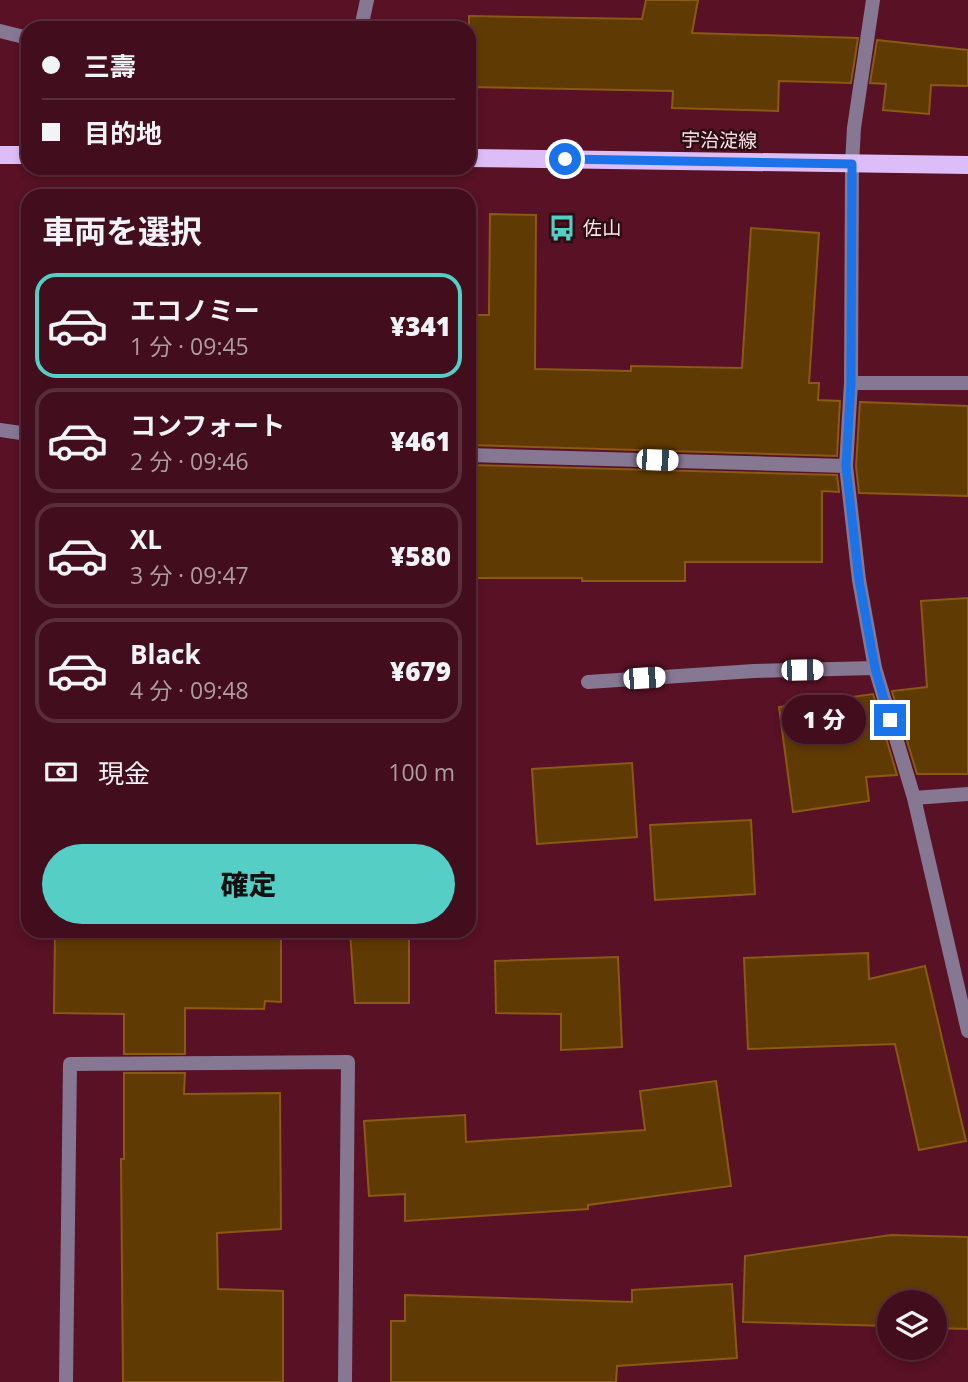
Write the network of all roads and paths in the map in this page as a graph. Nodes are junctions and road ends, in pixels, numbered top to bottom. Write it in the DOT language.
graph roads {
  1 [pos="367,0"];
  2 [pos="873,0"];
  3 [pos="363,21"];
  4 [pos="0,31"];
  5 [pos="21,36"];
  6 [pos="0,155"];
  7 [pos="21,155"];
  8 [pos="476,158"];
  9 [pos="852,164"];
  10 [pos="968,164"];
  11 [pos="851,383"];
  12 [pos="968,383"];
  13 [pos="0,430"];
  14 [pos="21,433"];
  15 [pos="476,454"];
  16 [pos="846,466"];
  17 [pos="875,668"];
  18 [pos="589,682"];
  19 [pos="968,794"];
  20 [pos="914,798"];
  21 [pos="968,1031"];
  22 [pos="66,1382"];
  23 [pos="345,1382"];
  1 -- 3 [label="street"];
  2 -- 9 [label="street"];
  4 -- 5 [label="street"];
  6 -- 7 [label="main road"];
  8 -- 9 [label="main road, 宇治淀線"];
  9 -- 10 [label="main road, 宇治淀線"];
  9 -- 11 [label="street"];
  11 -- 12 [label="street"];
  11 -- 16 [label="street"];
  13 -- 14 [label="street"];
  15 -- 16 [label="street"];
  16 -- 17 [label="street"];
  17 -- 18 [label="street"];
  17 -- 20 [label="street"];
  19 -- 20 [label="street"];
  20 -- 21 [label="street"];
  22 -- 23 [label="street"];
}
